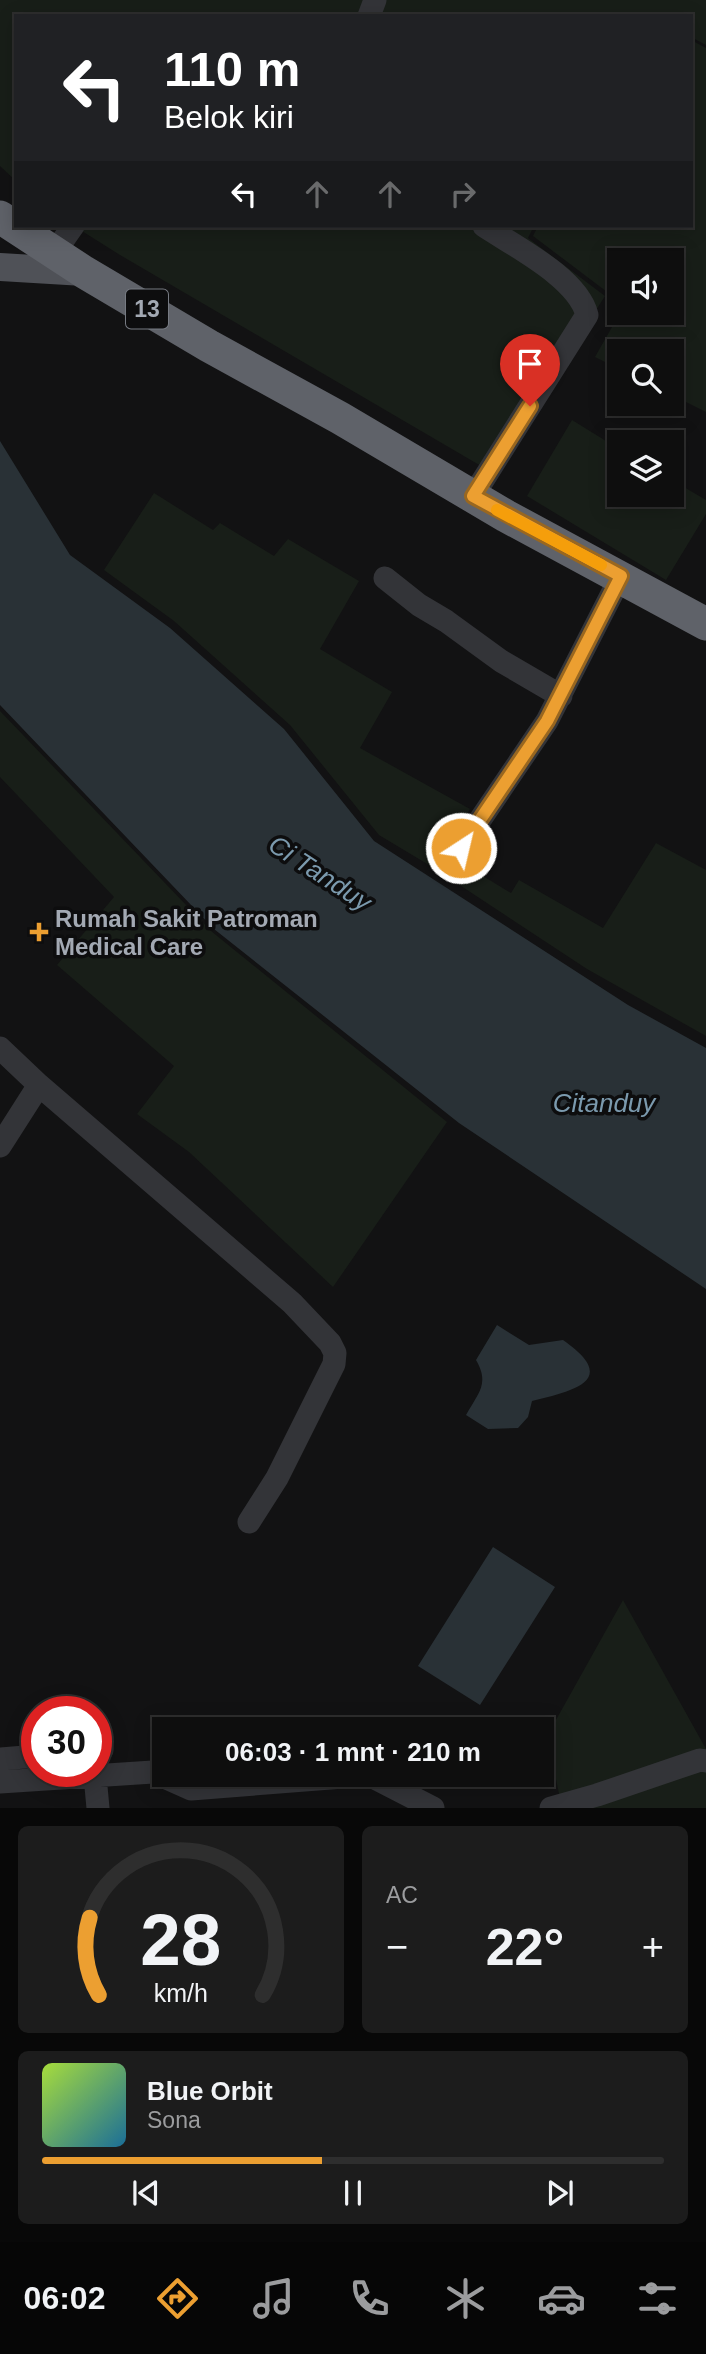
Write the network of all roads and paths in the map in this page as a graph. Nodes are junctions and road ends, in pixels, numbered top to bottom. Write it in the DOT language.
graph roads {
  1 [pos="16,228"];
  2 [pos="72,228"];
  3 [pos="487,228"];
  4 [pos="54,253"];
  5 [pos="0,267"];
  6 [pos="84,272"];
  7 [pos="473,496"];
  8 [pos="621,576"];
  9 [pos="384,578"];
  10 [pos="706,624"];
  11 [pos="561,695"];
  12 [pos="461,848"];
  13 [pos="0,1048"];
  14 [pos="39,1085"];
  15 [pos="0,1146"];
  16 [pos="249,1522"];
  17 [pos="21,1757"];
  18 [pos="0,1759"];
  19 [pos="706,1761"];
  20 [pos="112,1775"];
  21 [pos="21,1781"];
  22 [pos="0,1782"];
  23 [pos="96,1787"];
  24 [pos="98,1808"];
  25 [pos="433,1808"];
  26 [pos="551,1808"];
  1 -- 4 [label="highway, 13"];
  2 -- 4 [label="street"];
  3 -- 7 [label="street"];
  4 -- 6 [label="highway, 13"];
  5 -- 6 [label="main road"];
  6 -- 7 [label="highway, 13"];
  7 -- 8 [label="highway, 13"];
  8 -- 10 [label="highway, 13"];
  8 -- 11 [label="street"];
  9 -- 11 [label="street"];
  11 -- 12 [label="street"];
  13 -- 14 [label="street"];
  14 -- 15 [label="street"];
  14 -- 16 [label="street"];
  17 -- 18 [label="street"];
  19 -- 26 [label="street"];
  20 -- 25 [label="street"];
  21 -- 22 [label="street"];
  23 -- 24 [label="street"];
}
